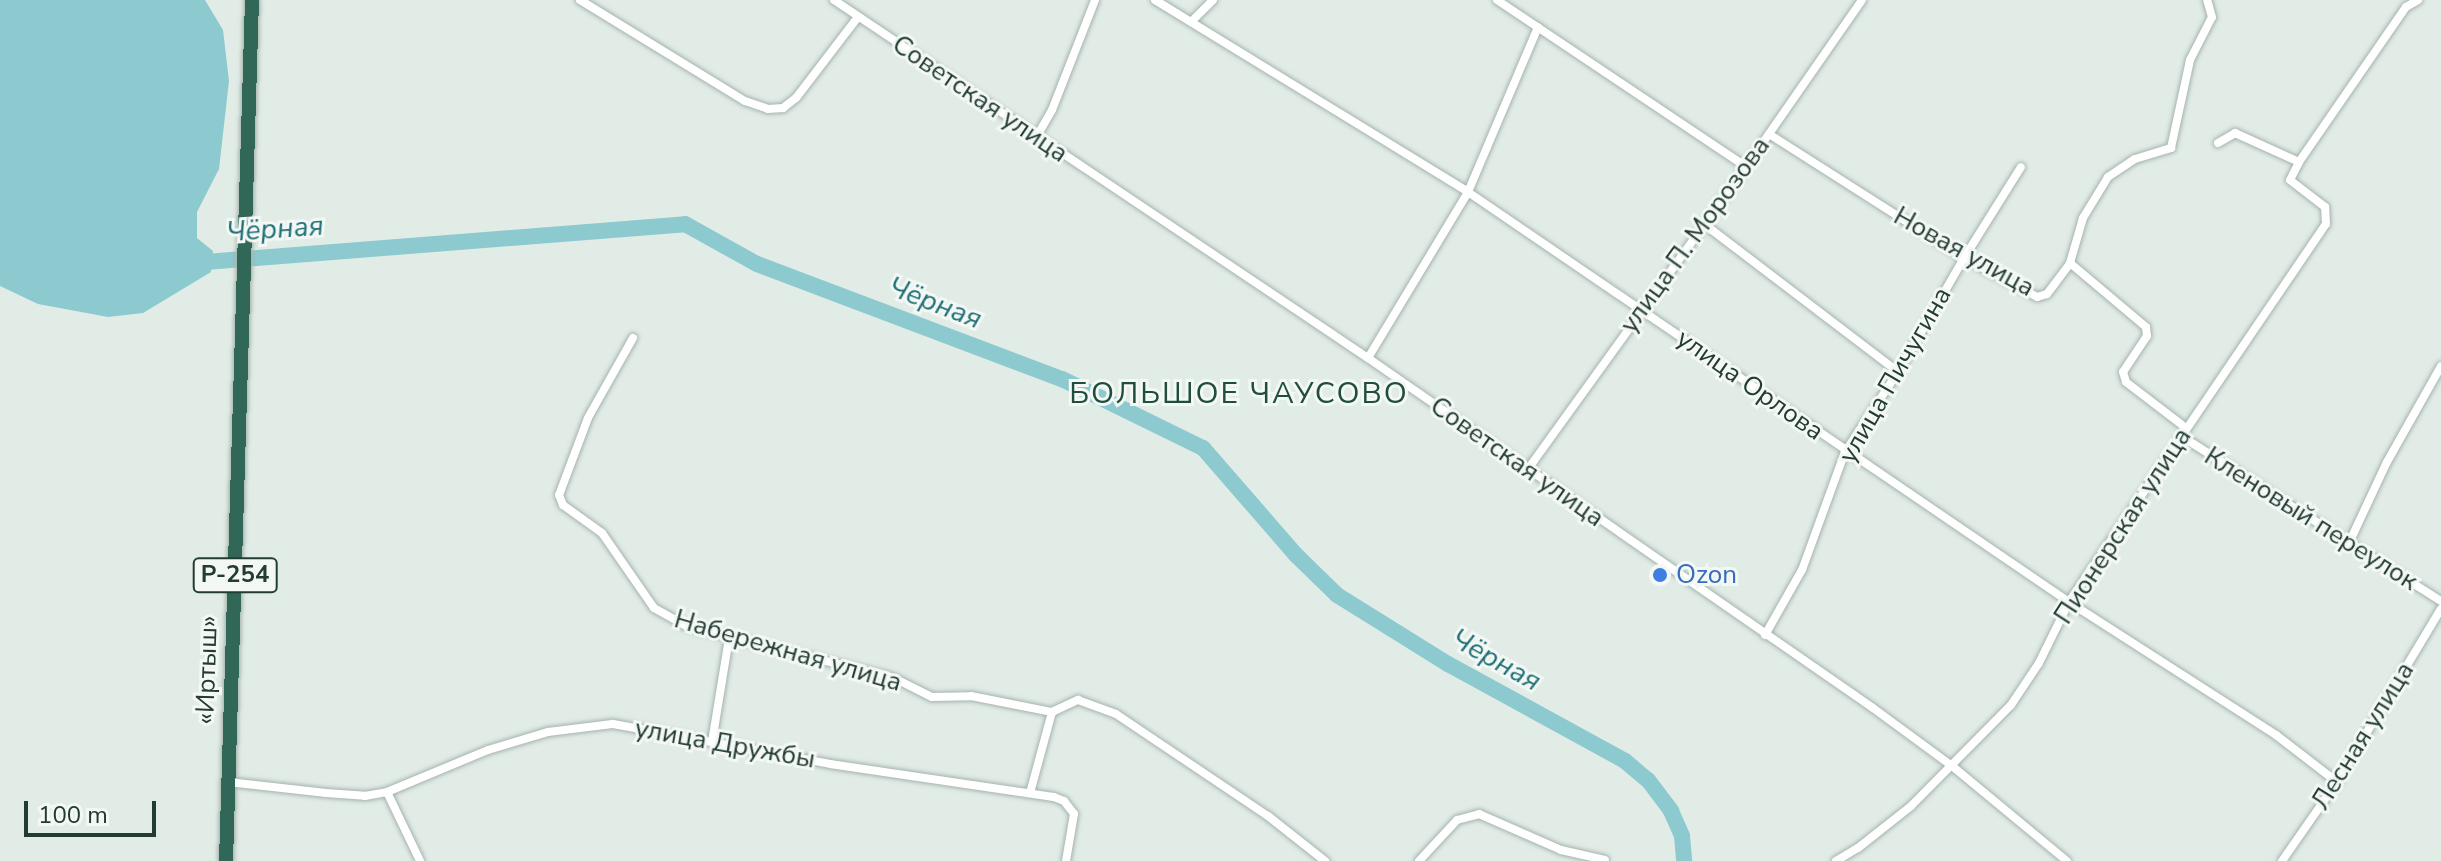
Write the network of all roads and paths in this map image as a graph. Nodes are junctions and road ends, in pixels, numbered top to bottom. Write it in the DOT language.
graph roads {
  1 [pos="252,0"];
  2 [pos="580,0"];
  3 [pos="834,0"];
  4 [pos="1095,0"];
  5 [pos="1155,0"];
  6 [pos="1213,0"];
  7 [pos="1497,0"];
  8 [pos="1862,0"];
  9 [pos="2207,0"];
  10 [pos="2418,0"];
  11 [pos="2406,4"];
  12 [pos="858,17"];
  13 [pos="1191,22"];
  14 [pos="1538,27"];
  15 [pos="1769,134"];
  16 [pos="1037,136"];
  17 [pos="2218,143"];
  18 [pos="2299,162"];
  19 [pos="1746,167"];
  20 [pos="2021,167"];
  21 [pos="1468,192"];
  22 [pos="1704,224"];
  23 [pos="1964,258"];
  24 [pos="2070,263"];
  25 [pos="1640,309"];
  26 [pos="633,338"];
  27 [pos="1368,358"];
  28 [pos="2441,366"];
  29 [pos="1898,372"];
  30 [pos="2184,432"];
  31 [pos="1845,452"];
  32 [pos="1528,469"];
  33 [pos="2349,543"];
  34 [pos="2441,601"];
  35 [pos="2069,602"];
  36 [pos="2441,609"];
  37 [pos="1765,635"];
  38 [pos="729,638"];
  39 [pos="1052,712"];
  40 [pos="712,742"];
  41 [pos="1952,766"];
  42 [pos="228,782"];
  43 [pos="2337,782"];
  44 [pos="387,792"];
  45 [pos="1030,793"];
  46 [pos="1605,860"];
  47 [pos="226,861"];
  48 [pos="420,861"];
  49 [pos="1066,861"];
  50 [pos="1325,861"];
  51 [pos="1419,861"];
  52 [pos="1836,861"];
  53 [pos="2067,861"];
  54 [pos="2282,861"];
  1 -- 42 [label="highway, «Иртыш» / Р-254"];
  2 -- 12 [label="street"];
  3 -- 12 [label="street, Советская улица"];
  4 -- 16 [label="street"];
  5 -- 13 [label="street, улица Орлова"];
  6 -- 13 [label="street"];
  7 -- 14 [label="street"];
  8 -- 15 [label="street, улица П. Морозова"];
  9 -- 24 [label="street"];
  10 -- 11 [label="street"];
  11 -- 18 [label="street"];
  12 -- 16 [label="street, Советская улица"];
  13 -- 21 [label="street, улица Орлова"];
  14 -- 19 [label="street"];
  14 -- 21 [label="street"];
  15 -- 19 [label="street, улица П. Морозова"];
  15 -- 23 [label="street, Новая улица"];
  16 -- 27 [label="street, Советская улица"];
  17 -- 18 [label="street"];
  18 -- 30 [label="street, Пионерская улица"];
  19 -- 22 [label="street, улица П. Морозова"];
  20 -- 23 [label="street, улица Пичугина"];
  21 -- 25 [label="street, улица Орлова"];
  21 -- 27 [label="street"];
  22 -- 25 [label="street, улица П. Морозова"];
  22 -- 29 [label="street"];
  23 -- 24 [label="street, Новая улица"];
  23 -- 29 [label="street, улица Пичугина"];
  24 -- 30 [label="street, Новая улица"];
  25 -- 31 [label="street, улица Орлова"];
  25 -- 32 [label="street, улица П. Морозова"];
  26 -- 38 [label="street, Набережная улица"];
  27 -- 32 [label="street, Советская улица"];
  28 -- 33 [label="street"];
  29 -- 31 [label="street, улица Пичугина"];
  30 -- 33 [label="street, Кленовый переулок"];
  30 -- 35 [label="street, Пионерская улица"];
  31 -- 35 [label="street, улица Орлова"];
  31 -- 37 [label="street, улица Пичугина"];
  32 -- 37 [label="street, Советская улица"];
  33 -- 34 [label="street, Кленовый переулок"];
  35 -- 41 [label="street, Пионерская улица"];
  35 -- 43 [label="street, улица Орлова"];
  36 -- 43 [label="street, Лесная улица"];
  37 -- 41 [label="street, Советская улица"];
  38 -- 39 [label="street, Набережная улица"];
  38 -- 40 [label="street"];
  39 -- 45 [label="street"];
  39 -- 50 [label="street"];
  40 -- 44 [label="street, улица Дружбы"];
  40 -- 45 [label="street, улица Дружбы"];
  41 -- 52 [label="street, Пионерская улица"];
  41 -- 53 [label="street, Советская улица"];
  42 -- 44 [label="street, улица Дружбы"];
  42 -- 47 [label="highway, «Иртыш» / Р-254"];
  43 -- 54 [label="street, Лесная улица"];
  44 -- 48 [label="street"];
  45 -- 49 [label="street, улица Дружбы"];
  46 -- 51 [label="street"];
}
